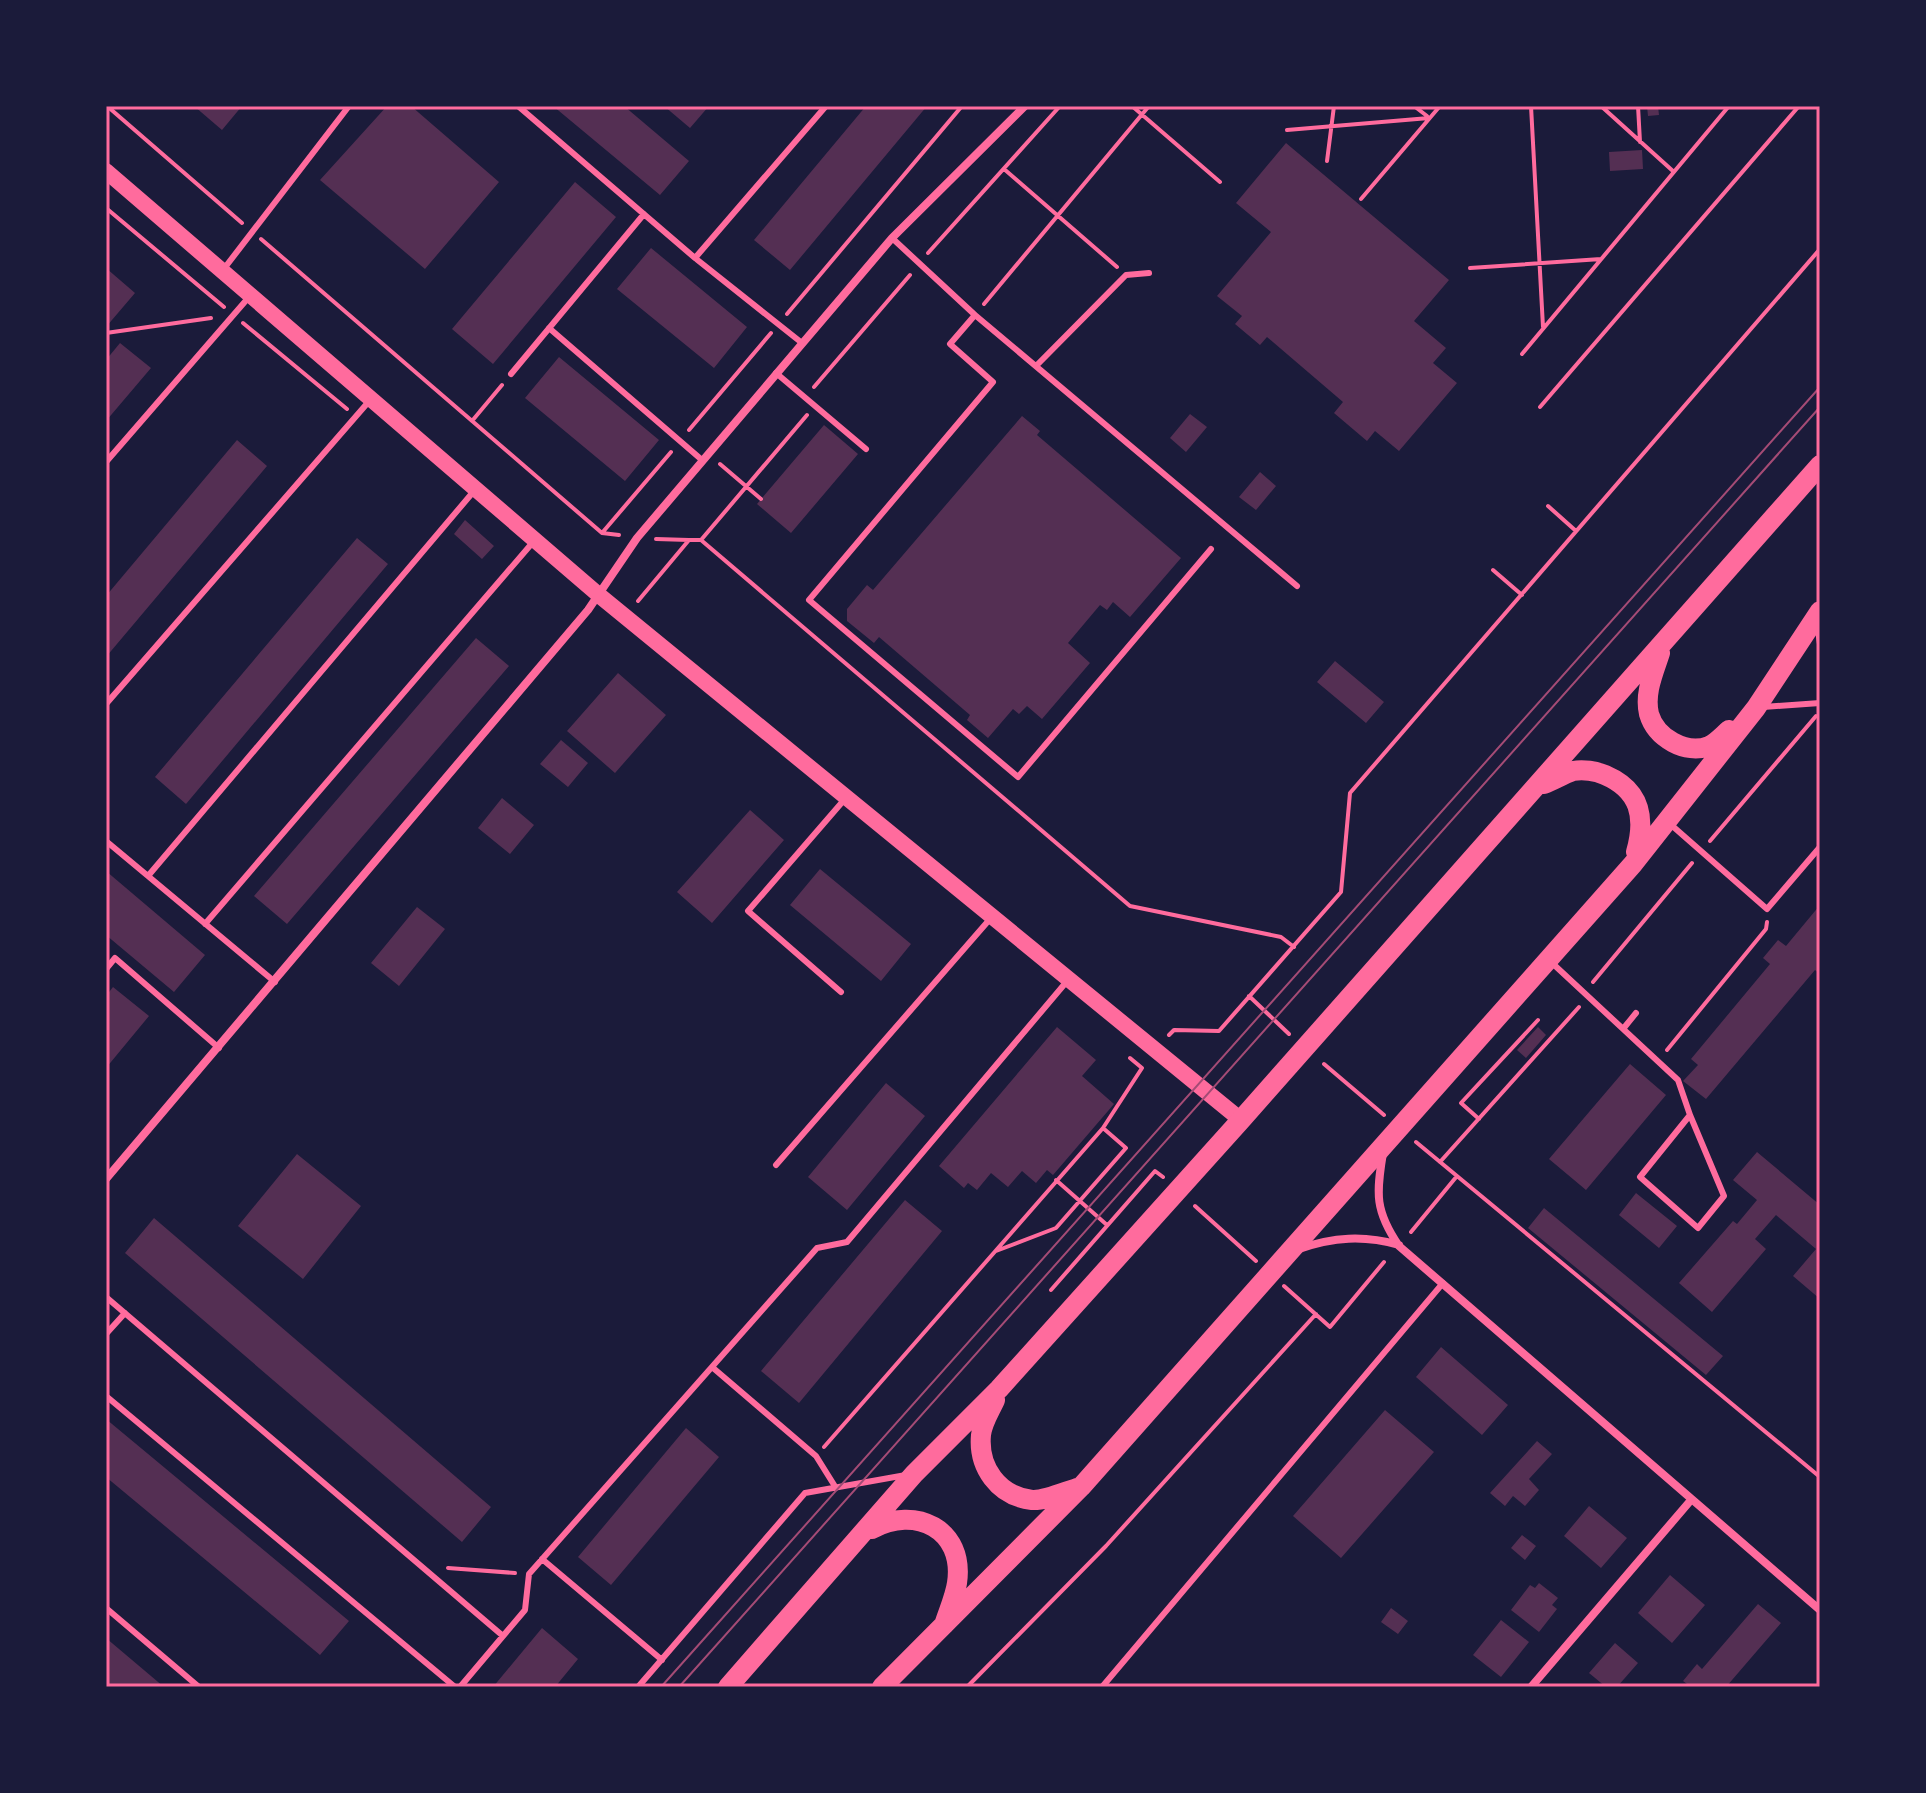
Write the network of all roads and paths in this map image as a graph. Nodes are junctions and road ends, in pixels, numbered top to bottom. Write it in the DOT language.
graph roads {
  1 [pos="107,106"];
  2 [pos="349,106"];
  3 [pos="518,106"];
  4 [pos="826,106"];
  5 [pos="1025,106"];
  6 [pos="1060,106"];
  7 [pos="1132,106"];
  8 [pos="1149,106"];
  9 [pos="1334,106"];
  10 [pos="1414,106"];
  11 [pos="1440,106"];
  12 [pos="1531,106"];
  13 [pos="1601,106"];
  14 [pos="1638,106"];
  15 [pos="1729,106"];
  16 [pos="1799,106"];
  17 [pos="1142,115"];
  18 [pos="1429,118"];
  19 [pos="1330,125"];
  20 [pos="1287,130"];
  21 [pos="1640,142"];
  22 [pos="1327,161"];
  23 [pos="1004,169"];
  24 [pos="106,171"];
  25 [pos="1674,172"];
  26 [pos="1220,182"];
  27 [pos="1361,199"];
  28 [pos="106,208"];
  29 [pos="644,214"];
  30 [pos="1057,217"];
  31 [pos="252,231"];
  32 [pos="892,238"];
  33 [pos="1820,249"];
  34 [pos="695,258"];
  35 [pos="1601,259"];
  36 [pos="920,263"];
  37 [pos="1539,263"];
  38 [pos="1470,268"];
  39 [pos="221,272"];
  40 [pos="1149,273"];
  41 [pos="1126,275"];
  42 [pos="249,297"];
  43 [pos="233,315"];
  44 [pos="975,315"];
  45 [pos="549,328"];
  46 [pos="1544,329"];
  47 [pos="106,333"];
  48 [pos="802,343"];
  49 [pos="1522,354"];
  50 [pos="1036,366"];
  51 [pos="776,373"];
  52 [pos="511,374"];
  53 [pos="371,399"];
  54 [pos="815,406"];
  55 [pos="1540,407"];
  56 [pos="472,421"];
  57 [pos="866,449"];
  58 [pos="705,457"];
  59 [pos="106,462"];
  60 [pos="1820,465"];
  61 [pos="746,487"];
  62 [pos="476,489"];
  63 [pos="761,499"];
  64 [pos="1548,506"];
  65 [pos="1577,531"];
  66 [pos="602,533"];
  67 [pos="535,540"];
  68 [pos="1211,549"];
  69 [pos="1493,570"];
  70 [pos="1297,586"];
  71 [pos="1522,595"];
  72 [pos="600,596"];
  73 [pos="1818,613"];
  74 [pos="625,616"];
  75 [pos="829,638"];
  76 [pos="1664,642"];
  77 [pos="824,644"];
  78 [pos="1820,644"];
  79 [pos="1820,703"];
  80 [pos="106,704"];
  81 [pos="1756,708"];
  82 [pos="1820,711"];
  83 [pos="1535,788"];
  84 [pos="847,797"];
  85 [pos="1666,820"];
  86 [pos="106,841"];
  87 [pos="1820,847"];
  88 [pos="1702,851"];
  89 [pos="1633,864"];
  90 [pos="148,876"];
  91 [pos="1767,909"];
  92 [pos="992,916"];
  93 [pos="205,924"];
  94 [pos="106,955"];
  95 [pos="115,958"];
  96 [pos="1548,960"];
  97 [pos="106,969"];
  98 [pos="1069,979"];
  99 [pos="275,982"];
  100 [pos="841,992"];
  101 [pos="1585,994"];
  102 [pos="1249,996"];
  103 [pos="1636,1013"];
  104 [pos="1538,1020"];
  105 [pos="1623,1029"];
  106 [pos="1291,1035"];
  107 [pos="1168,1037"];
  108 [pos="219,1048"];
  109 [pos="1658,1061"];
  110 [pos="1324,1064"];
  111 [pos="1142,1068"];
  112 [pos="1690,1115"];
  113 [pos="1389,1119"];
  114 [pos="1479,1119"];
  115 [pos="1241,1120"];
  116 [pos="1103,1128"];
  117 [pos="1410,1137"];
  118 [pos="1384,1144"];
  119 [pos="1440,1162"];
  120 [pos="776,1165"];
  121 [pos="1457,1176"];
  122 [pos="1163,1177"];
  123 [pos="106,1179"];
  124 [pos="1056,1180"];
  125 [pos="1080,1201"];
  126 [pos="1195,1206"];
  127 [pos="1107,1225"];
  128 [pos="1411,1232"];
  129 [pos="1399,1246"];
  130 [pos="994,1252"];
  131 [pos="1287,1253"];
  132 [pos="1384,1262"];
  133 [pos="1259,1263"];
  134 [pos="1280,1282"];
  135 [pos="1443,1283"];
  136 [pos="1051,1290"];
  137 [pos="106,1297"];
  138 [pos="125,1313"];
  139 [pos="1316,1314"];
  140 [pos="106,1334"];
  141 [pos="712,1367"];
  142 [pos="999,1389"];
  143 [pos="106,1396"];
  144 [pos="816,1456"];
  145 [pos="914,1474"];
  146 [pos="1820,1477"];
  147 [pos="1081,1487"];
  148 [pos="836,1488"];
  149 [pos="1691,1500"];
  150 [pos="858,1536"];
  151 [pos="542,1559"];
  152 [pos="430,1574"];
  153 [pos="529,1574"];
  154 [pos="106,1608"];
  155 [pos="1820,1610"];
  156 [pos="943,1629"];
  157 [pos="503,1636"];
  158 [pos="662,1660"];
  159 [pos="199,1687"];
  160 [pos="458,1687"];
  161 [pos="638,1687"];
  162 [pos="728,1687"];
  163 [pos="882,1687"];
  164 [pos="967,1687"];
  165 [pos="1102,1687"];
  166 [pos="1531,1687"];
  1 -- 31 [label="path"];
  2 -- 31 [label="lane"];
  3 -- 29 [label="lane"];
  4 -- 34 [label="lane"];
  5 -- 32 [label="street"];
  6 -- 23 [label="path"];
  7 -- 17 [label="path"];
  8 -- 17 [label="path"];
  9 -- 19 [label="path"];
  10 -- 18 [label="path"];
  11 -- 18 [label="path"];
  12 -- 37 [label="path"];
  13 -- 21 [label="path"];
  14 -- 21 [label="path"];
  15 -- 25 [label="path"];
  16 -- 55 [label="path"];
  17 -- 26 [label="path"];
  17 -- 30 [label="path"];
  18 -- 19 [label="path"];
  18 -- 27 [label="path"];
  19 -- 20 [label="path"];
  19 -- 22 [label="path"];
  21 -- 25 [label="path"];
  23 -- 30 [label="path"];
  23 -- 36 [label="path"];
  24 -- 39 [label="main road"];
  25 -- 35 [label="path"];
  28 -- 43 [label="path"];
  29 -- 34 [label="lane"];
  29 -- 45 [label="lane"];
  30 -- 41 [label="path"];
  30 -- 44 [label="path"];
  31 -- 39 [label="lane"];
  31 -- 56 [label="path"];
  32 -- 36 [label="lane"];
  32 -- 48 [label="street"];
  33 -- 65 [label="path"];
  34 -- 48 [label="lane"];
  35 -- 37 [label="path"];
  35 -- 46 [label="path"];
  36 -- 44 [label="lane"];
  36 -- 54 [label="path"];
  37 -- 38 [label="path"];
  37 -- 46 [label="path"];
  39 -- 42 [label="main road"];
  40 -- 41 [label="lane"];
  41 -- 50 [label="lane"];
  42 -- 43 [label="lane"];
  42 -- 53 [label="main road"];
  43 -- 47 [label="path"];
  43 -- 59 [label="lane"];
  44 -- 50 [label="lane"];
  44 -- 68 [label="lane"];
  45 -- 52 [label="lane"];
  45 -- 58 [label="lane"];
  46 -- 49 [label="path"];
  48 -- 51 [label="street"];
  50 -- 70 [label="lane"];
  51 -- 54 [label="lane"];
  51 -- 58 [label="street"];
  52 -- 56 [label="path"];
  53 -- 62 [label="main road"];
  53 -- 80 [label="lane"];
  54 -- 57 [label="lane"];
  54 -- 61 [label="path"];
  56 -- 66 [label="path"];
  58 -- 61 [label="path"];
  58 -- 72 [label="street"];
  60 -- 76 [label="main road"];
  61 -- 63 [label="path"];
  61 -- 74 [label="path"];
  62 -- 67 [label="main road"];
  62 -- 90 [label="lane"];
  64 -- 65 [label="path"];
  65 -- 71 [label="path"];
  67 -- 72 [label="main road"];
  67 -- 93 [label="lane"];
  69 -- 71 [label="path"];
  71 -- 102 [label="path"];
  72 -- 74 [label="main road"];
  72 -- 99 [label="street"];
  73 -- 78 [label="lane"];
  73 -- 81 [label="main road"];
  74 -- 84 [label="main road"];
  75 -- 77 [label="path"];
  76 -- 81 [label="main road"];
  76 -- 83 [label="main road"];
  79 -- 81 [label="lane"];
  81 -- 85 [label="main road"];
  82 -- 88 [label="path"];
  83 -- 89 [label="main road"];
  83 -- 115 [label="main road"];
  84 -- 92 [label="main road"];
  84 -- 100 [label="lane"];
  85 -- 88 [label="lane"];
  85 -- 89 [label="main road"];
  86 -- 90 [label="lane"];
  87 -- 91 [label="lane"];
  88 -- 91 [label="lane"];
  88 -- 101 [label="path"];
  89 -- 96 [label="main road"];
  90 -- 93 [label="lane"];
  91 -- 109 [label="path"];
  92 -- 98 [label="main road"];
  92 -- 120 [label="lane"];
  93 -- 99 [label="lane"];
  94 -- 95 [label="lane"];
  95 -- 97 [label="lane"];
  95 -- 108 [label="lane"];
  96 -- 101 [label="lane"];
  96 -- 118 [label="main road"];
  98 -- 115 [label="main road"];
  98 -- 141 [label="lane"];
  99 -- 108 [label="street"];
  101 -- 105 [label="lane"];
  101 -- 114 [label="path"];
  102 -- 106 [label="path"];
  102 -- 107 [label="path"];
  103 -- 105 [label="lane"];
  104 -- 114 [label="path"];
  105 -- 109 [label="lane"];
  108 -- 123 [label="street"];
  109 -- 112 [label="lane"];
  110 -- 113 [label="path"];
  111 -- 116 [label="path"];
  112 -- 112 [label="lane"];
  114 -- 119 [label="path"];
  115 -- 142 [label="main road"];
  116 -- 124 [label="path"];
  116 -- 125 [label="path"];
  117 -- 119 [label="path"];
  118 -- 129 [label="street"];
  118 -- 131 [label="main road"];
  119 -- 121 [label="path"];
  121 -- 128 [label="path"];
  121 -- 146 [label="path"];
  122 -- 127 [label="path"];
  124 -- 125 [label="path"];
  124 -- 130 [label="path"];
  125 -- 127 [label="path"];
  125 -- 130 [label="path"];
  126 -- 133 [label="path"];
  127 -- 136 [label="path"];
  129 -- 131 [label="street"];
  129 -- 135 [label="street"];
  130 -- 144 [label="path"];
  131 -- 147 [label="main road"];
  132 -- 139 [label="path"];
  134 -- 139 [label="path"];
  135 -- 149 [label="street"];
  135 -- 165 [label="lane"];
  137 -- 138 [label="lane"];
  138 -- 140 [label="lane"];
  138 -- 152 [label="lane"];
  139 -- 164 [label="path"];
  141 -- 144 [label="lane"];
  141 -- 151 [label="lane"];
  142 -- 145 [label="main road"];
  142 -- 147 [label="main road"];
  143 -- 160 [label="lane"];
  144 -- 148 [label="lane"];
  145 -- 148 [label="lane"];
  145 -- 150 [label="main road"];
  147 -- 156 [label="main road"];
  148 -- 158 [label="lane"];
  149 -- 155 [label="street"];
  149 -- 166 [label="street"];
  150 -- 156 [label="main road"];
  150 -- 162 [label="main road"];
  151 -- 153 [label="lane"];
  151 -- 158 [label="lane"];
  152 -- 153 [label="path"];
  152 -- 157 [label="lane"];
  153 -- 157 [label="lane"];
  154 -- 159 [label="lane"];
  156 -- 163 [label="main road"];
  157 -- 160 [label="lane"];
  158 -- 161 [label="lane"];
}
